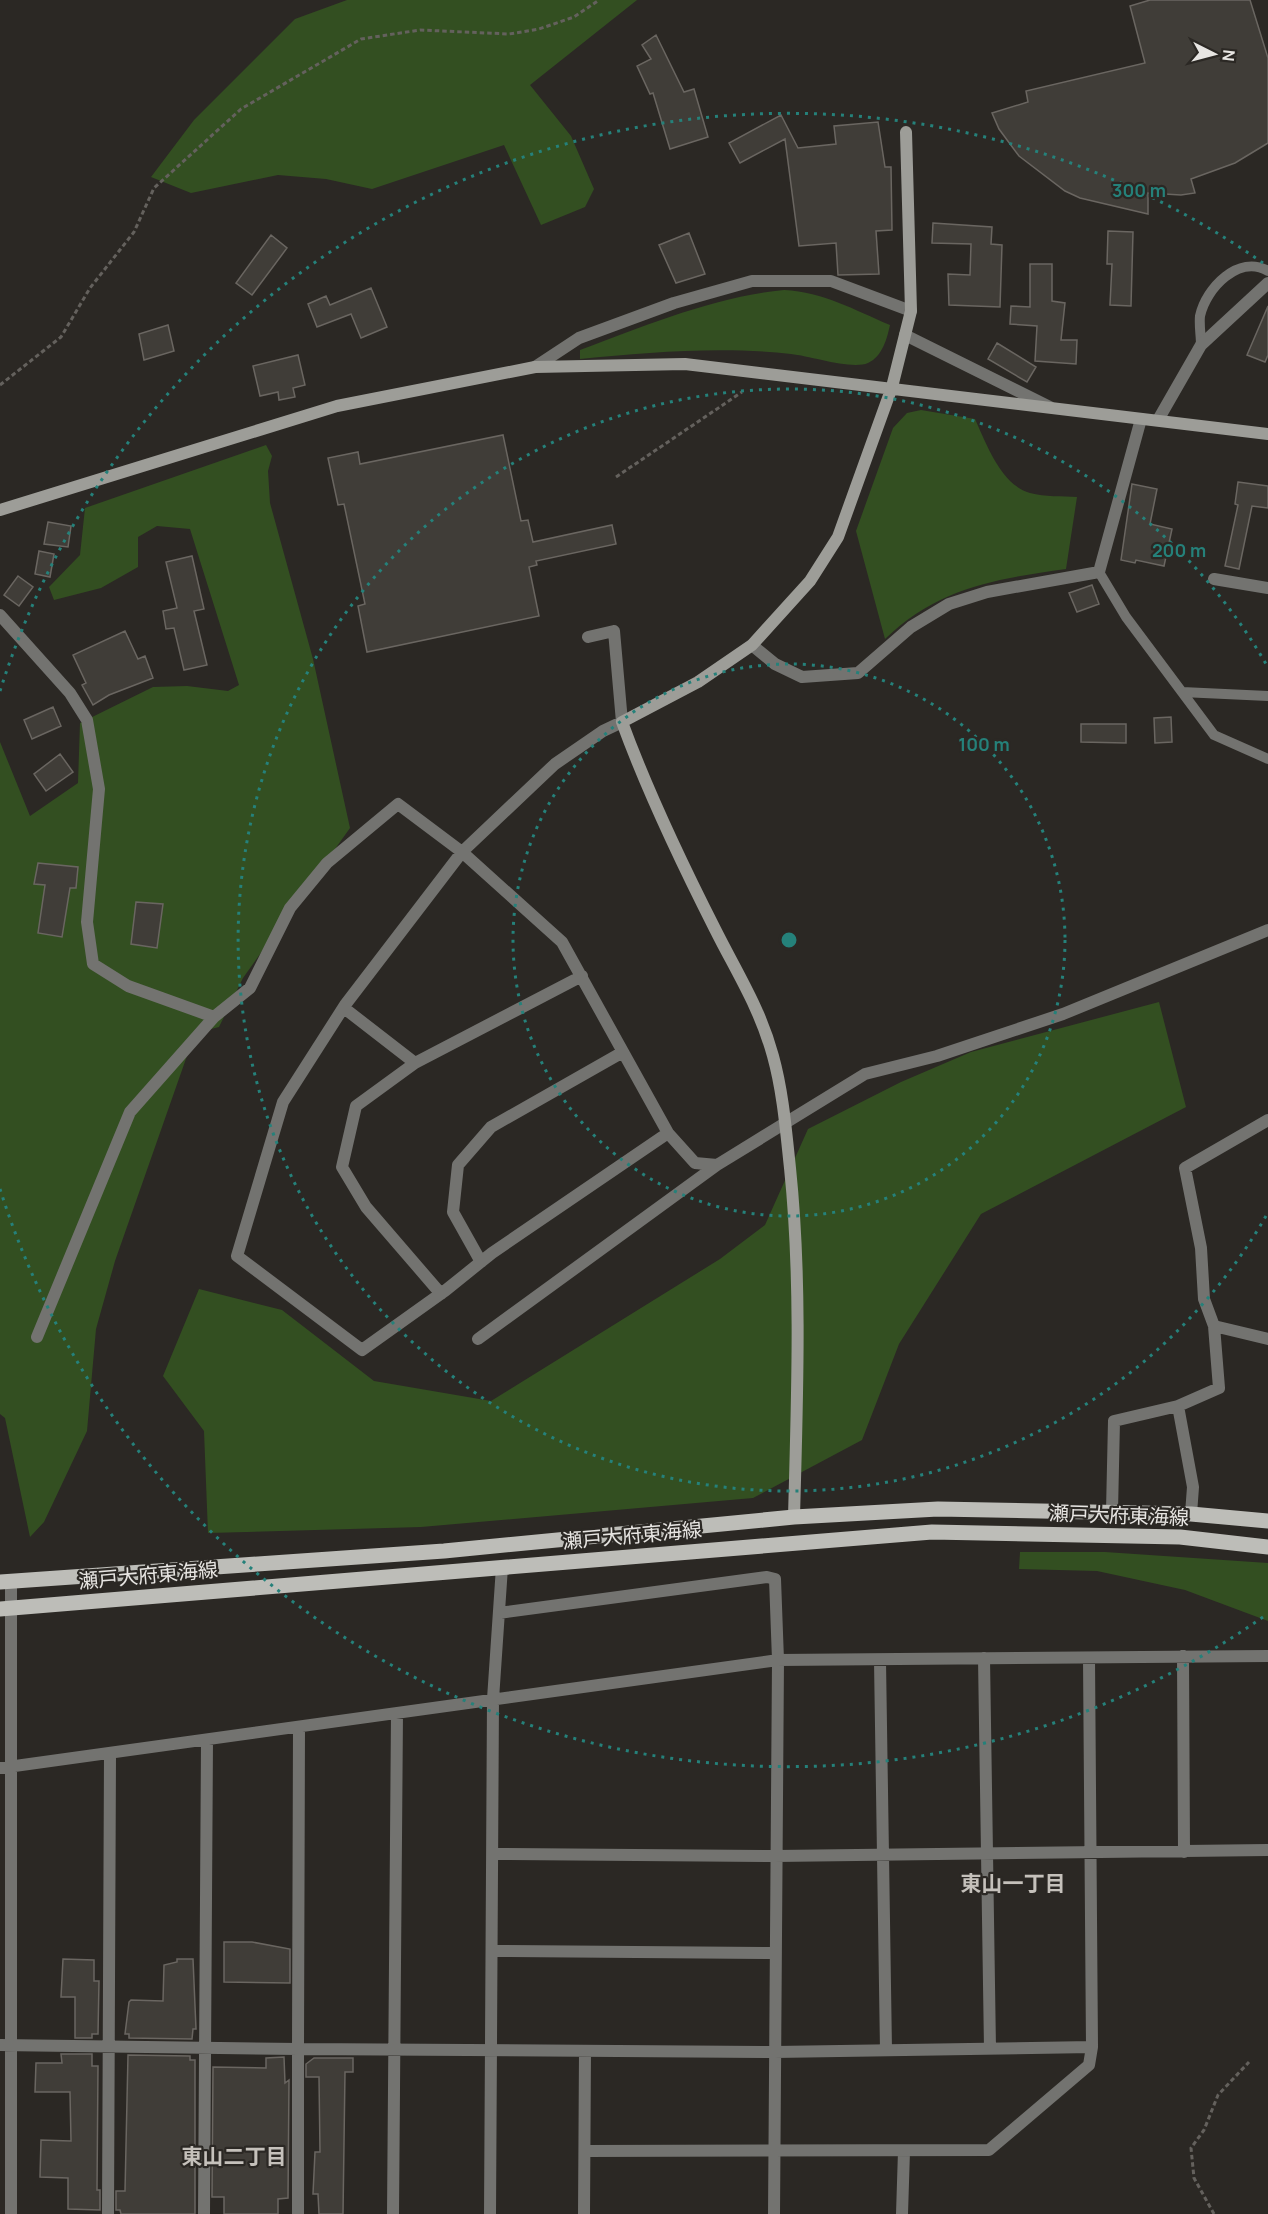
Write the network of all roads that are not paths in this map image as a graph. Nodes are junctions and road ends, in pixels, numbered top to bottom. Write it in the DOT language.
graph roads {
  1 [pos="906,132"];
  2 [pos="1268,271"];
  3 [pos="1268,283"];
  4 [pos="911,311"];
  5 [pos="905,335"];
  6 [pos="1201,345"];
  7 [pos="535,367"];
  8 [pos="892,387"];
  9 [pos="1052,407"];
  10 [pos="1141,419"];
  11 [pos="1158,420"];
  12 [pos="1268,434"];
  13 [pos="0,510"];
  14 [pos="1099,572"];
  15 [pos="1214,579"];
  16 [pos="1268,588"];
  17 [pos="0,615"];
  18 [pos="588,638"];
  19 [pos="752,645"];
  20 [pos="1182,692"];
  21 [pos="1268,696"];
  22 [pos="622,722"];
  23 [pos="1268,759"];
  24 [pos="462,852"];
  25 [pos="1268,930"];
  26 [pos="582,976"];
  27 [pos="344,1008"];
  28 [pos="214,1017"];
  29 [pos="623,1052"];
  30 [pos="415,1063"];
  31 [pos="1268,1120"];
  32 [pos="785,1121"];
  33 [pos="669,1133"];
  34 [pos="717,1165"];
  35 [pos="482,1262"];
  36 [pos="441,1294"];
  37 [pos="1214,1326"];
  38 [pos="37,1337"];
  39 [pos="478,1339"];
  40 [pos="1268,1339"];
  41 [pos="1178,1406"];
  42 [pos="1112,1511"];
  43 [pos="1191,1514"];
  44 [pos="794,1517"];
  45 [pos="1268,1521"];
  46 [pos="1268,1547"];
  47 [pos="502,1567"];
  48 [pos="6,1581"];
  49 [pos="5,1608"];
  50 [pos="499,1613"];
  51 [pos="1184,1656"];
  52 [pos="1268,1656"];
  53 [pos="984,1658"];
  54 [pos="1089,1659"];
  55 [pos="778,1660"];
  56 [pos="880,1661"];
  57 [pos="493,1698"];
  58 [pos="397,1713"];
  59 [pos="299,1728"];
  60 [pos="207,1741"];
  61 [pos="110,1754"];
  62 [pos="6,1768"];
  63 [pos="1268,1850"];
  64 [pos="1184,1852"];
  65 [pos="493,1854"];
  66 [pos="986,1854"];
  67 [pos="1090,1854"];
  68 [pos="883,1855"];
  69 [pos="776,1856"];
  70 [pos="493,1951"];
  71 [pos="775,1953"];
  72 [pos="6,2045"];
  73 [pos="109,2047"];
  74 [pos="205,2047"];
  75 [pos="1092,2047"];
  76 [pos="298,2049"];
  77 [pos="395,2049"];
  78 [pos="990,2049"];
  79 [pos="491,2050"];
  80 [pos="886,2050"];
  81 [pos="585,2051"];
  82 [pos="775,2052"];
  83 [pos="585,2151"];
  84 [pos="904,2151"];
  85 [pos="773,2152"];
  86 [pos="11,2214"];
  87 [pos="108,2214"];
  88 [pos="204,2214"];
  89 [pos="298,2214"];
  90 [pos="393,2214"];
  91 [pos="490,2214"];
  92 [pos="584,2214"];
  93 [pos="774,2214"];
  94 [pos="902,2214"];
  1 -- 4 [label="street"];
  2 -- 6 [label="lane"];
  3 -- 6 [label="street"];
  4 -- 5 [label="street"];
  4 -- 7 [label="street"];
  5 -- 8 [label="street"];
  5 -- 9 [label="street"];
  6 -- 11 [label="street"];
  7 -- 8 [label="street"];
  7 -- 13 [label="street"];
  8 -- 9 [label="street"];
  8 -- 19 [label="street"];
  9 -- 10 [label="street"];
  10 -- 11 [label="street"];
  10 -- 14 [label="street"];
  11 -- 12 [label="street"];
  14 -- 19 [label="street"];
  14 -- 20 [label="lane"];
  15 -- 16 [label="street"];
  17 -- 28 [label="street"];
  18 -- 22 [label="street"];
  19 -- 22 [label="street"];
  20 -- 21 [label="lane"];
  20 -- 23 [label="lane"];
  22 -- 24 [label="street"];
  22 -- 32 [label="street"];
  24 -- 26 [label="street"];
  24 -- 27 [label="street"];
  24 -- 28 [label="street"];
  25 -- 32 [label="street"];
  26 -- 29 [label="street"];
  26 -- 30 [label="street"];
  27 -- 30 [label="street"];
  27 -- 36 [label="street"];
  28 -- 38 [label="street"];
  29 -- 33 [label="street"];
  29 -- 35 [label="street"];
  30 -- 36 [label="street"];
  31 -- 37 [label="street"];
  32 -- 34 [label="street"];
  32 -- 44 [label="street"];
  33 -- 34 [label="street"];
  33 -- 35 [label="street"];
  34 -- 39 [label="street"];
  35 -- 36 [label="street"];
  37 -- 40 [label="street"];
  37 -- 41 [label="street"];
  41 -- 42 [label="street"];
  41 -- 43 [label="street"];
  42 -- 43 [label="main road, 瀬戸大府東海線"];
  42 -- 44 [label="main road, 瀬戸大府東海線"];
  43 -- 45 [label="main road, 瀬戸大府東海線"];
  44 -- 48 [label="main road, 瀬戸大府東海線"];
  46 -- 47 [label="main road, 瀬戸大府東海線"];
  47 -- 49 [label="main road, 瀬戸大府東海線"];
  47 -- 50 [label="street"];
  48 -- 49 [label="street"];
  49 -- 62 [label="street"];
  50 -- 55 [label="street"];
  50 -- 57 [label="street"];
  51 -- 52 [label="street"];
  51 -- 54 [label="street"];
  51 -- 64 [label="street"];
  53 -- 54 [label="street"];
  53 -- 56 [label="street"];
  53 -- 66 [label="street"];
  54 -- 67 [label="street"];
  55 -- 56 [label="street"];
  55 -- 57 [label="street"];
  55 -- 69 [label="street"];
  56 -- 68 [label="street"];
  57 -- 58 [label="street"];
  57 -- 65 [label="street"];
  58 -- 59 [label="street"];
  58 -- 77 [label="street"];
  59 -- 60 [label="street"];
  59 -- 76 [label="street"];
  60 -- 61 [label="street"];
  60 -- 74 [label="street"];
  61 -- 62 [label="street"];
  61 -- 73 [label="street"];
  62 -- 72 [label="street"];
  63 -- 64 [label="street"];
  64 -- 67 [label="street"];
  65 -- 69 [label="street"];
  65 -- 70 [label="street"];
  66 -- 67 [label="street"];
  66 -- 68 [label="street"];
  66 -- 78 [label="street"];
  67 -- 75 [label="street"];
  68 -- 69 [label="street"];
  68 -- 80 [label="street"];
  69 -- 71 [label="street"];
  70 -- 71 [label="street"];
  70 -- 79 [label="street"];
  71 -- 82 [label="street"];
  72 -- 73 [label="street"];
  72 -- 86 [label="street"];
  73 -- 74 [label="street"];
  73 -- 87 [label="street"];
  74 -- 76 [label="street"];
  74 -- 88 [label="street"];
  75 -- 78 [label="street"];
  75 -- 84 [label="street"];
  76 -- 77 [label="street"];
  76 -- 89 [label="street"];
  77 -- 79 [label="street"];
  77 -- 90 [label="street"];
  78 -- 80 [label="street"];
  79 -- 81 [label="street"];
  79 -- 91 [label="street"];
  80 -- 82 [label="street"];
  81 -- 82 [label="street"];
  81 -- 83 [label="street"];
  82 -- 85 [label="street"];
  83 -- 85 [label="street"];
  83 -- 92 [label="street"];
  84 -- 85 [label="street"];
  84 -- 94 [label="street"];
  85 -- 93 [label="street"];
}
